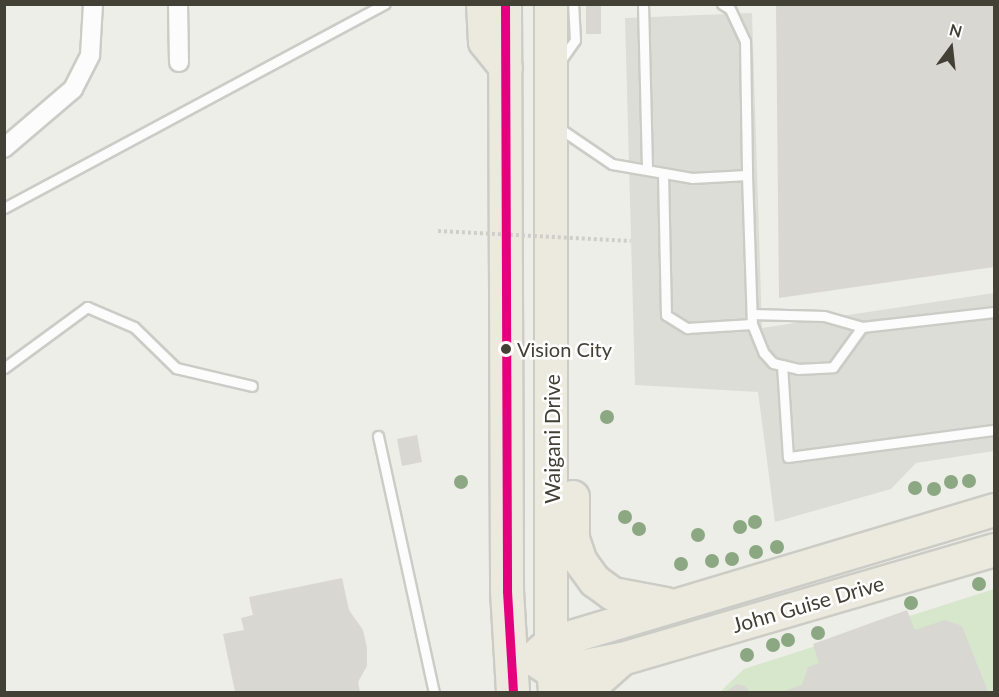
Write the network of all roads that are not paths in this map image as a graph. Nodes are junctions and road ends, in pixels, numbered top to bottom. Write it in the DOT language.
graph roads {
  1 [pos="93,4"];
  2 [pos="178,4"];
  3 [pos="386,4"];
  4 [pos="483,4"];
  5 [pos="505,4"];
  6 [pos="551,4"];
  7 [pos="573,4"];
  8 [pos="643,4"];
  9 [pos="722,4"];
  10 [pos="179,62"];
  11 [pos="506,68"];
  12 [pos="553,71"];
  13 [pos="554,125"];
  14 [pos="4,148"];
  15 [pos="647,167"];
  16 [pos="663,173"];
  17 [pos="747,176"];
  18 [pos="4,208"];
  19 [pos="994,312"];
  20 [pos="752,319"];
  21 [pos="862,327"];
  22 [pos="552,357"];
  23 [pos="782,365"];
  24 [pos="4,368"];
  25 [pos="252,386"];
  26 [pos="994,430"];
  27 [pos="378,436"];
  28 [pos="994,510"];
  29 [pos="994,550"];
  30 [pos="507,591"];
  31 [pos="673,604"];
  32 [pos="622,659"];
  33 [pos="548,666"];
  34 [pos="434,693"];
  35 [pos="513,693"];
  36 [pos="530,693"];
  37 [pos="585,693"];
  1 -- 14 [label="street"];
  2 -- 10 [label="street"];
  3 -- 18 [label="lane"];
  4 -- 11 [label="highway"];
  5 -- 11 [label="highway, Waigani Drive"];
  6 -- 12 [label="highway, Waigani Drive"];
  7 -- 12 [label="lane"];
  8 -- 15 [label="lane"];
  9 -- 17 [label="lane"];
  11 -- 30 [label="highway, Waigani Drive"];
  12 -- 13 [label="highway, Waigani Drive"];
  13 -- 15 [label="lane"];
  13 -- 22 [label="highway, Waigani Drive"];
  15 -- 16 [label="lane"];
  16 -- 17 [label="lane"];
  16 -- 20 [label="lane"];
  17 -- 20 [label="lane"];
  19 -- 21 [label="lane"];
  20 -- 21 [label="lane"];
  20 -- 23 [label="lane"];
  21 -- 23 [label="lane"];
  22 -- 31 [label="highway"];
  22 -- 33 [label="highway, Waigani Drive"];
  23 -- 26 [label="lane"];
  24 -- 25 [label="lane"];
  27 -- 34 [label="lane"];
  28 -- 31 [label="highway, John Guise Drive"];
  29 -- 32 [label="highway, John Guise Drive"];
  30 -- 33 [label="highway"];
  30 -- 35 [label="highway, Waigani Drive"];
  31 -- 33 [label="highway, John Guise Drive"];
  32 -- 33 [label="highway, John Guise Drive"];
  32 -- 37 [label="highway"];
  33 -- 36 [label="highway, Waigani Drive"];
}
